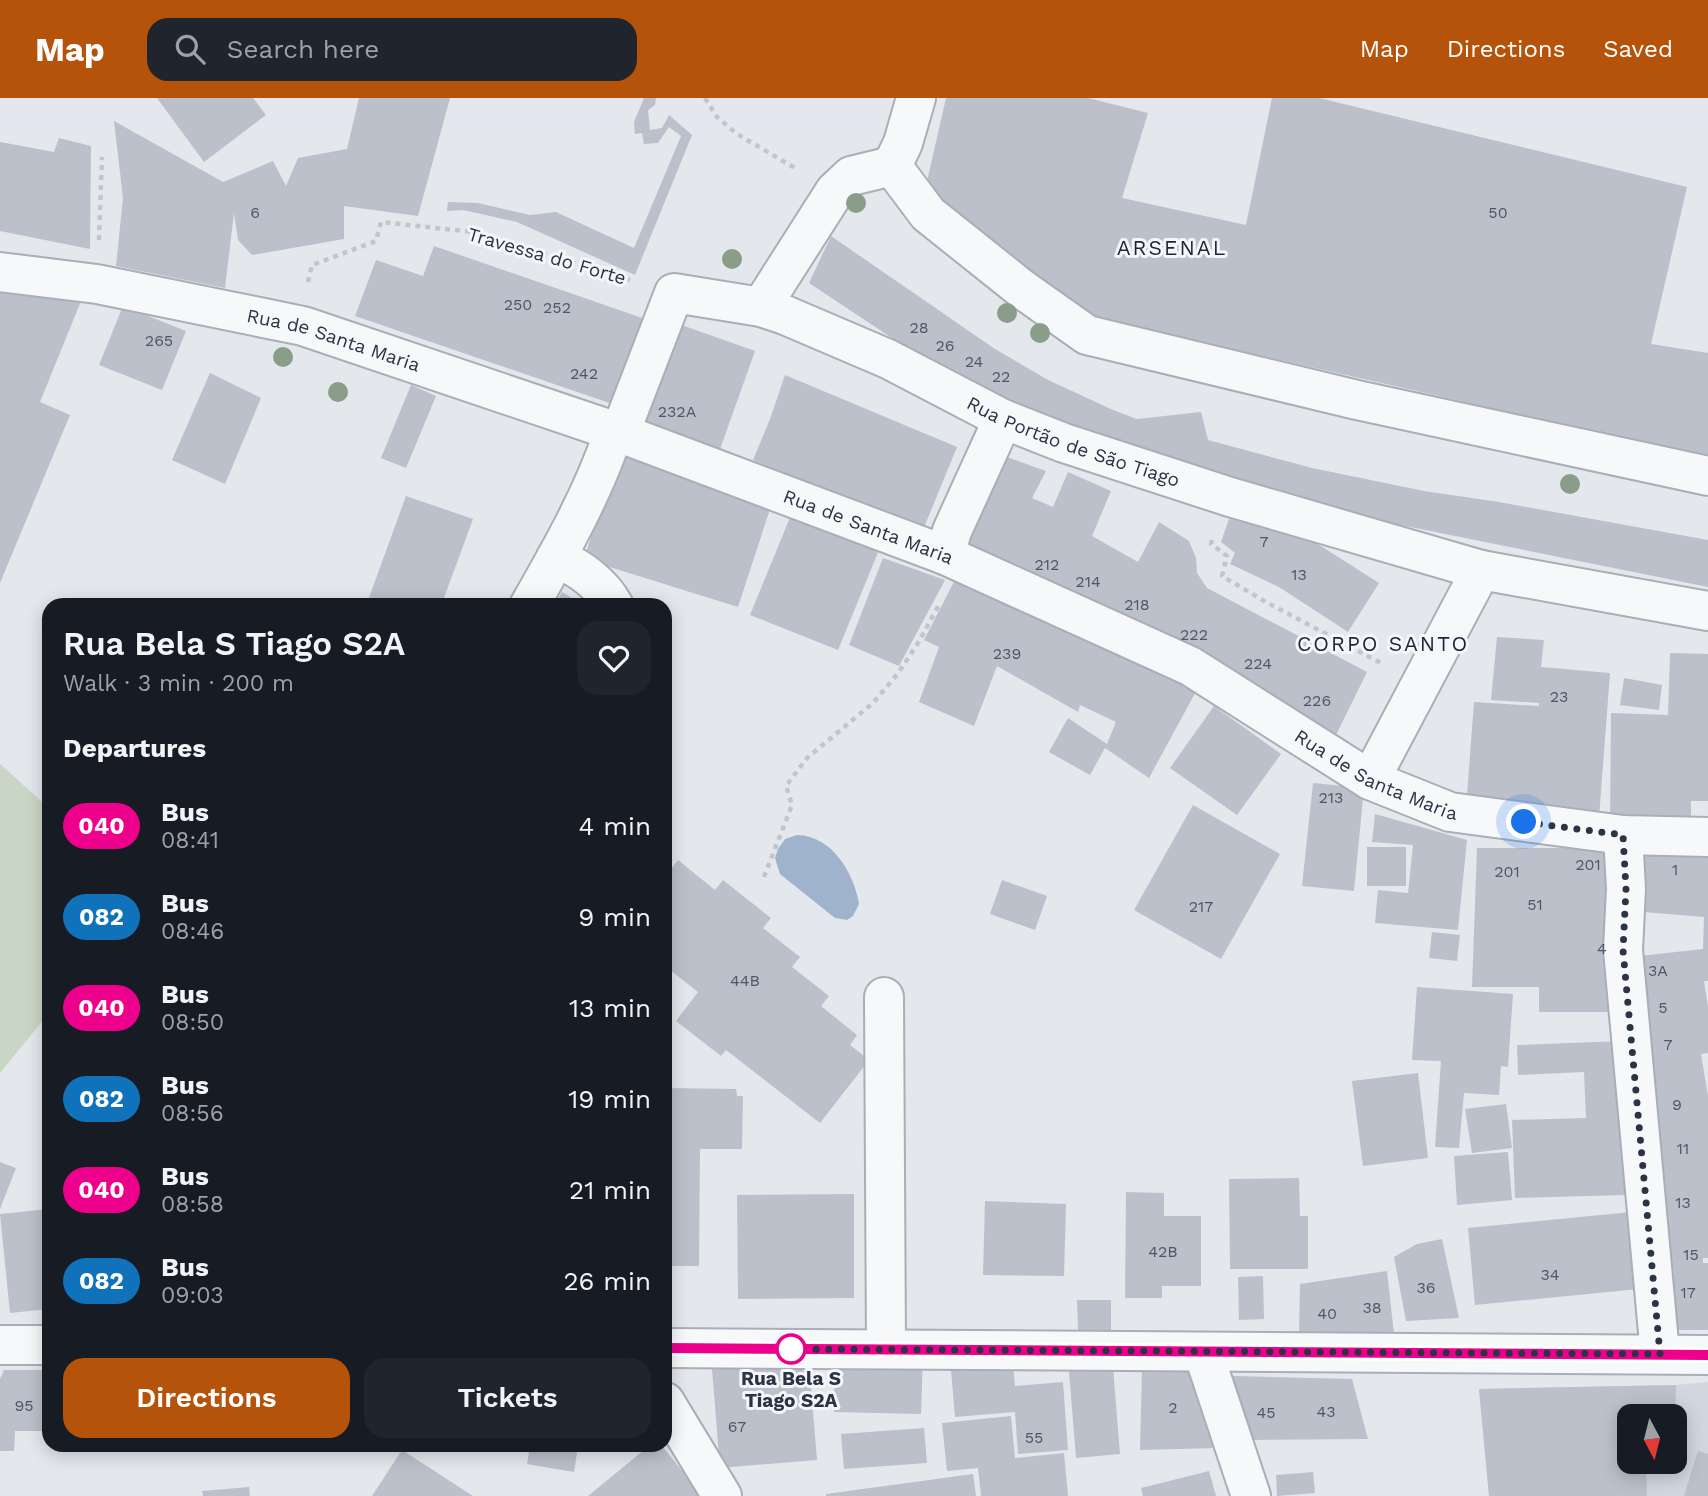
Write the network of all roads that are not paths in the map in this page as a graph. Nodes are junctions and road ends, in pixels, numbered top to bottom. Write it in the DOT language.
graph roads {
  1 [pos="916,98"];
  2 [pos="892,166"];
  3 [pos="0,272"];
  4 [pos="761,307"];
  5 [pos="1003,419"];
  6 [pos="617,432"];
  7 [pos="1708,476"];
  8 [pos="556,558"];
  9 [pos="953,558"];
  10 [pos="1481,570"];
  11 [pos="534,598"];
  12 [pos="610,598"];
  13 [pos="1708,611"];
  14 [pos="1370,780"];
  15 [pos="1623,835"];
  16 [pos="1708,837"];
  17 [pos="884,997"];
  18 [pos="0,1345"];
  19 [pos="42,1345"];
  20 [pos="672,1348"];
  21 [pos="886,1349"];
  22 [pos="1203,1352"];
  23 [pos="1660,1354"];
  24 [pos="1708,1355"];
  25 [pos="672,1414"];
  26 [pos="722,1496"];
  27 [pos="1251,1496"];
  1 -- 2 [label="street"];
  2 -- 4 [label="street"];
  2 -- 7 [label="street"];
  3 -- 6 [label="street, Rua de Santa Maria"];
  4 -- 5 [label="street, Rua Portão de São Tiago"];
  4 -- 6 [label="street, Rua Portão de São Tiago"];
  5 -- 9 [label="street"];
  5 -- 10 [label="street, Rua Portão de São Tiago"];
  6 -- 8 [label="street"];
  6 -- 9 [label="street, Rua de Santa Maria"];
  8 -- 11 [label="street"];
  8 -- 12 [label="street"];
  9 -- 14 [label="street, Rua de Santa Maria"];
  10 -- 13 [label="street, Rua Portão de São Tiago"];
  10 -- 14 [label="street"];
  14 -- 15 [label="street, Rua de Santa Maria"];
  15 -- 16 [label="street, Rua de Santa Maria"];
  15 -- 23 [label="street"];
  17 -- 21 [label="street"];
  18 -- 19 [label="street"];
  20 -- 21 [label="street"];
  21 -- 22 [label="street"];
  22 -- 23 [label="street"];
  22 -- 27 [label="street"];
  23 -- 24 [label="street"];
  25 -- 26 [label="street"];
}
